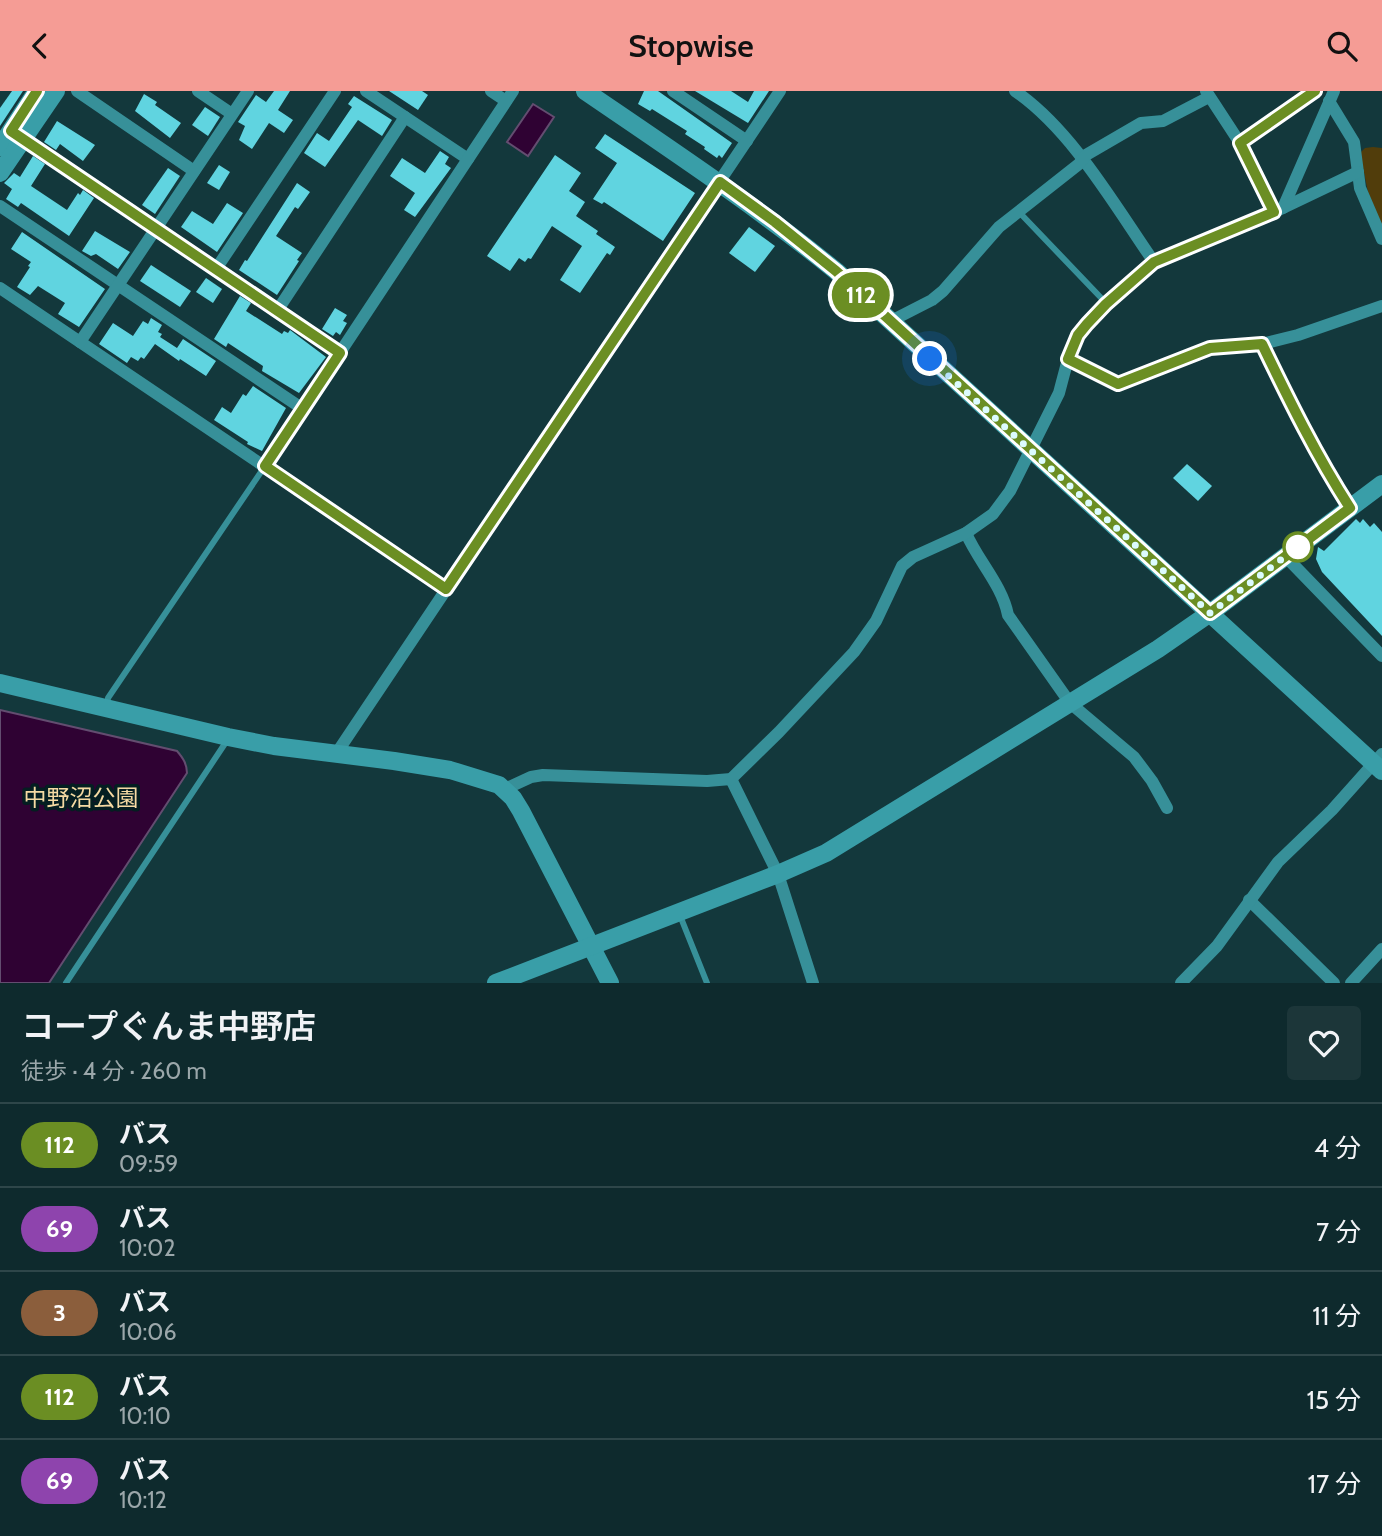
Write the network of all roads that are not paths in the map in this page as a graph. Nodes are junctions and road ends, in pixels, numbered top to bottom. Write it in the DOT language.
graph roads {
  1 [pos="37,91"];
  2 [pos="56,91"];
  3 [pos="77,91"];
  4 [pos="198,91"];
  5 [pos="248,91"];
  6 [pos="335,91"];
  7 [pos="366,91"];
  8 [pos="491,91"];
  9 [pos="585,91"];
  10 [pos="673,91"];
  11 [pos="780,91"];
  12 [pos="1015,91"];
  13 [pos="1315,91"];
  14 [pos="1207,94"];
  15 [pos="509,96"];
  16 [pos="1331,96"];
  17 [pos="232,114"];
  18 [pos="405,117"];
  19 [pos="17,135"];
  20 [pos="747,141"];
  21 [pos="1240,143"];
  22 [pos="0,147"];
  23 [pos="468,159"];
  24 [pos="1082,160"];
  25 [pos="194,171"];
  26 [pos="1358,172"];
  27 [pos="0,173"];
  28 [pos="720,182"];
  29 [pos="0,206"];
  30 [pos="1278,210"];
  31 [pos="1018,211"];
  32 [pos="156,228"];
  33 [pos="1382,239"];
  34 [pos="1154,262"];
  35 [pos="216,269"];
  36 [pos="117,285"];
  37 [pos="0,288"];
  38 [pos="1106,304"];
  39 [pos="1382,306"];
  40 [pos="277,311"];
  41 [pos="889,322"];
  42 [pos="79,342"];
  43 [pos="1262,344"];
  44 [pos="340,353"];
  45 [pos="1068,359"];
  46 [pos="303,409"];
  47 [pos="1030,451"];
  48 [pos="265,466"];
  49 [pos="1382,484"];
  50 [pos="1350,508"];
  51 [pos="966,533"];
  52 [pos="1285,557"];
  53 [pos="446,589"];
  54 [pos="1210,613"];
  55 [pos="1382,656"];
  56 [pos="0,683"];
  57 [pos="1070,703"];
  58 [pos="106,707"];
  59 [pos="228,737"];
  60 [pos="337,754"];
  61 [pos="1379,762"];
  62 [pos="731,779"];
  63 [pos="505,789"];
  64 [pos="1167,808"];
  65 [pos="778,874"];
  66 [pos="1249,900"];
  67 [pos="678,911"];
  68 [pos="592,944"];
  69 [pos="1382,949"];
  70 [pos="66,983"];
  71 [pos="496,983"];
  72 [pos="610,983"];
  73 [pos="707,983"];
  74 [pos="813,983"];
  75 [pos="1181,983"];
  76 [pos="1334,983"];
  77 [pos="1351,983"];
  1 -- 19 [label="street"];
  2 -- 19 [label="street"];
  3 -- 25 [label="street"];
  4 -- 17 [label="street"];
  5 -- 17 [label="street"];
  6 -- 35 [label="street"];
  7 -- 18 [label="street"];
  8 -- 15 [label="street"];
  9 -- 28 [label="street"];
  10 -- 20 [label="street"];
  11 -- 20 [label="street"];
  12 -- 24 [label="street"];
  13 -- 21 [label="street"];
  14 -- 21 [label="street"];
  14 -- 24 [label="street"];
  15 -- 23 [label="street"];
  16 -- 26 [label="street"];
  16 -- 30 [label="street"];
  17 -- 25 [label="street"];
  18 -- 23 [label="street"];
  18 -- 40 [label="street"];
  19 -- 22 [label="street"];
  19 -- 27 [label="street"];
  19 -- 32 [label="street"];
  20 -- 28 [label="street"];
  21 -- 30 [label="street"];
  23 -- 44 [label="street"];
  24 -- 31 [label="street"];
  24 -- 34 [label="street"];
  25 -- 32 [label="street"];
  26 -- 30 [label="street"];
  26 -- 33 [label="street"];
  28 -- 41 [label="street"];
  28 -- 53 [label="street"];
  29 -- 36 [label="street"];
  30 -- 34 [label="street"];
  31 -- 38 [label="lane"];
  31 -- 41 [label="street"];
  32 -- 35 [label="street"];
  32 -- 36 [label="street"];
  34 -- 38 [label="street"];
  35 -- 40 [label="street"];
  36 -- 42 [label="street"];
  36 -- 46 [label="street"];
  37 -- 42 [label="street"];
  38 -- 45 [label="street"];
  39 -- 43 [label="street"];
  40 -- 44 [label="street"];
  41 -- 47 [label="street"];
  42 -- 48 [label="street"];
  43 -- 45 [label="street"];
  43 -- 50 [label="street"];
  44 -- 46 [label="street"];
  45 -- 47 [label="street"];
  46 -- 48 [label="street"];
  47 -- 51 [label="street"];
  47 -- 54 [label="street"];
  48 -- 53 [label="street"];
  48 -- 58 [label="lane"];
  49 -- 50 [label="street"];
  50 -- 52 [label="street"];
  51 -- 57 [label="street"];
  51 -- 62 [label="street"];
  52 -- 54 [label="street"];
  52 -- 55 [label="street"];
  53 -- 60 [label="street"];
  54 -- 57 [label="street"];
  54 -- 61 [label="street"];
  56 -- 58 [label="street"];
  57 -- 64 [label="street"];
  57 -- 65 [label="street"];
  58 -- 59 [label="street"];
  59 -- 60 [label="street"];
  59 -- 70 [label="lane"];
  60 -- 63 [label="street"];
  61 -- 66 [label="street"];
  62 -- 63 [label="street"];
  62 -- 65 [label="street"];
  63 -- 68 [label="street"];
  65 -- 67 [label="street"];
  65 -- 74 [label="street"];
  66 -- 75 [label="street"];
  66 -- 76 [label="street"];
  67 -- 68 [label="street"];
  67 -- 73 [label="lane"];
  68 -- 71 [label="street"];
  68 -- 72 [label="street"];
  69 -- 77 [label="street"];
}
